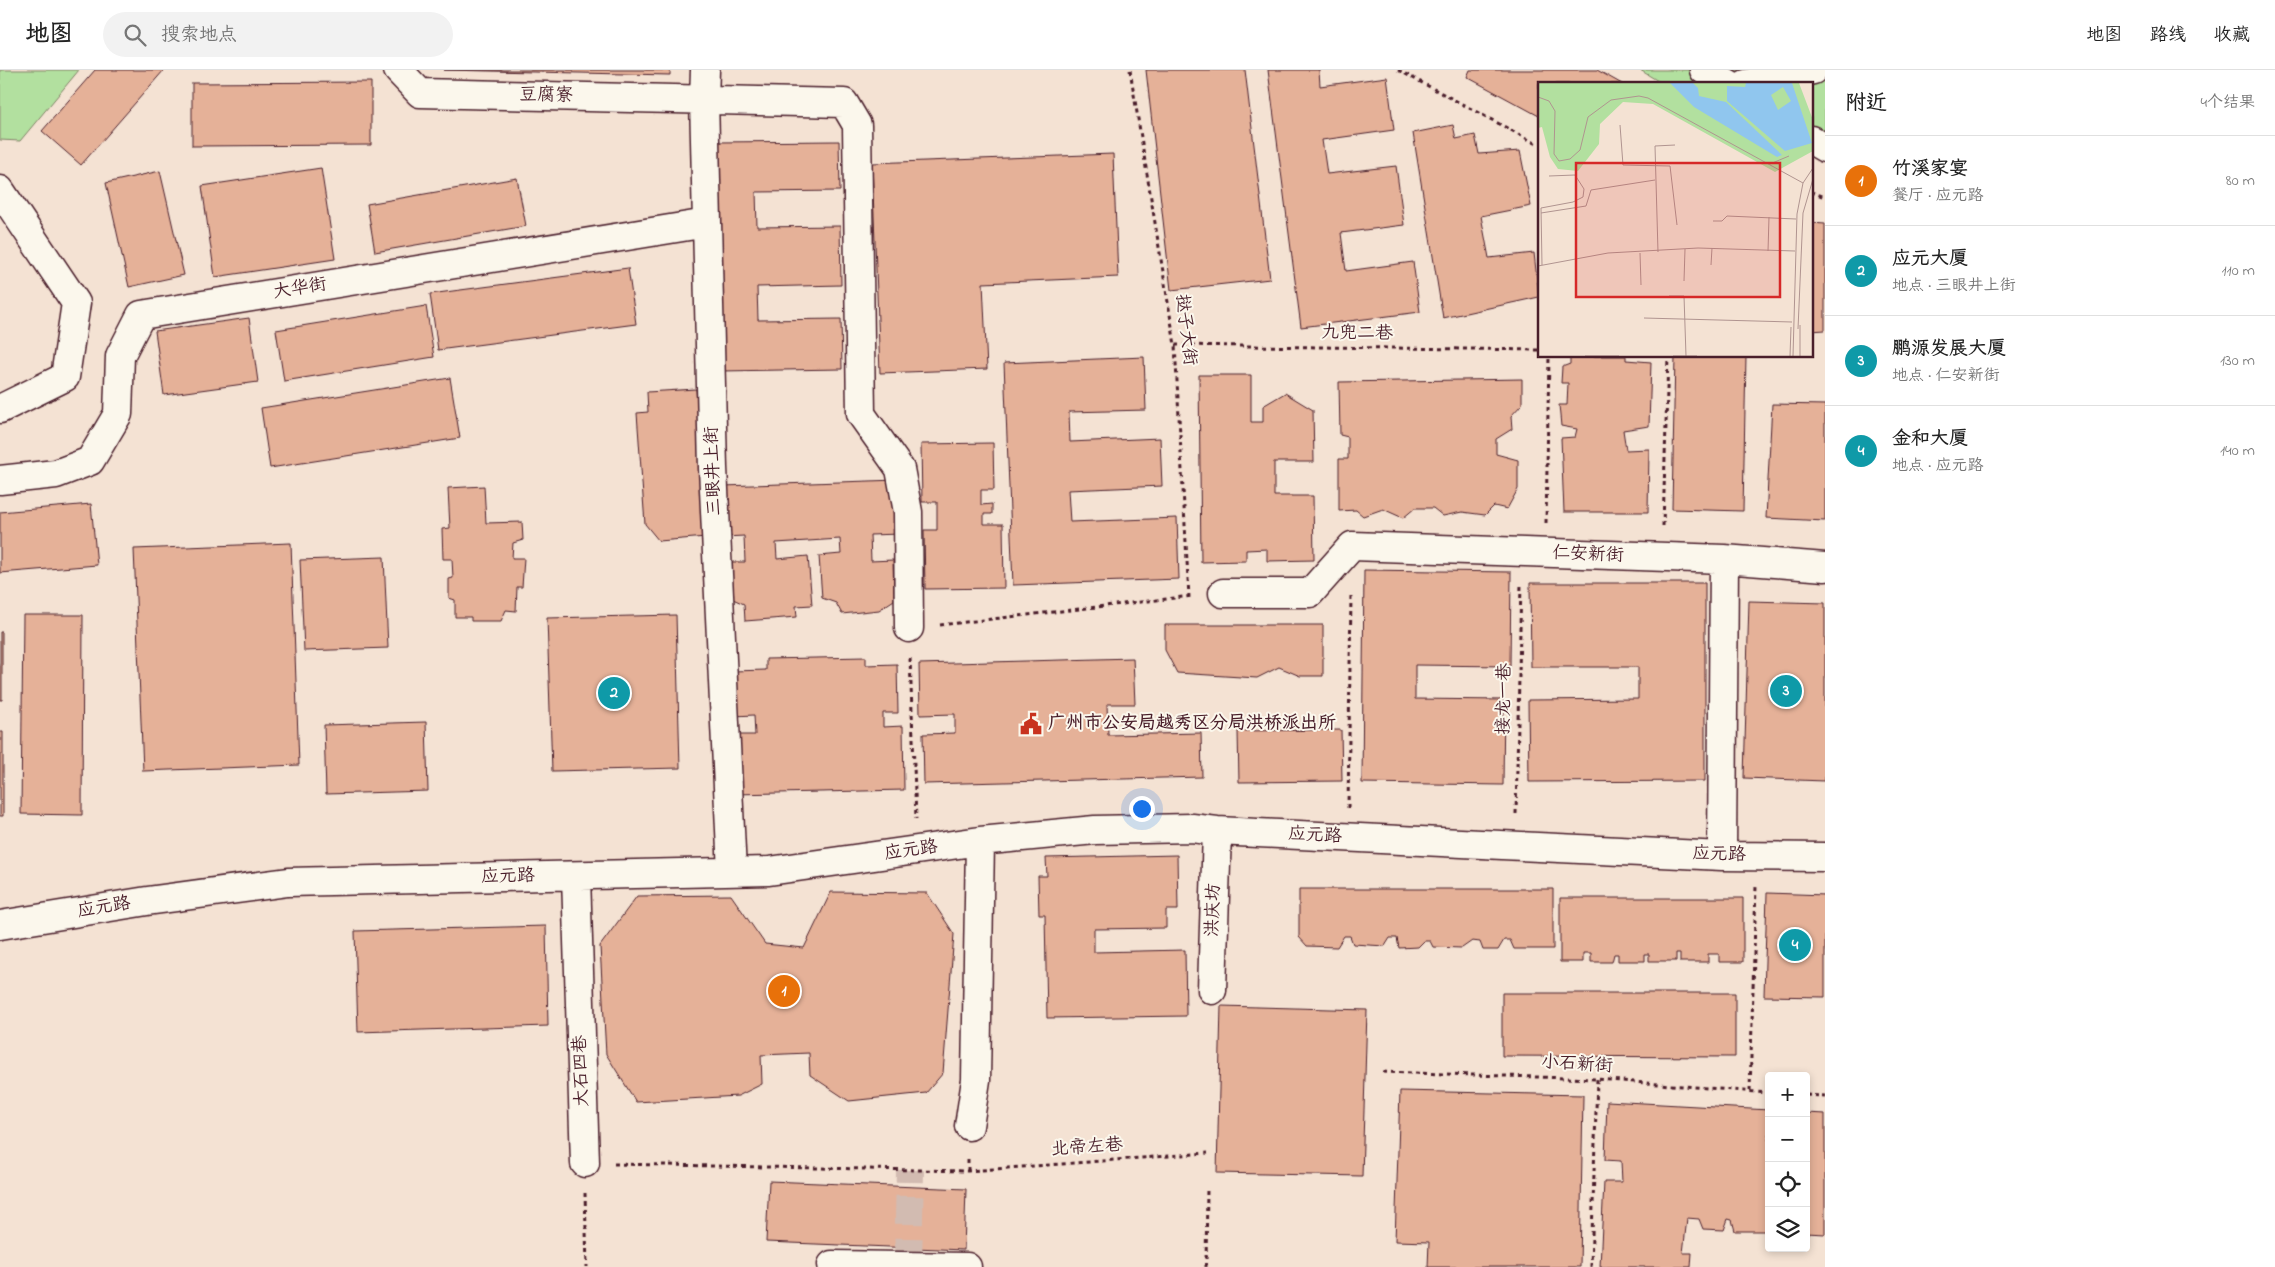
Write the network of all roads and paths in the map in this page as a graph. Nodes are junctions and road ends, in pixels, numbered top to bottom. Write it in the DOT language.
graph roads {
  1 [pos="398,70"];
  2 [pos="705,70"];
  3 [pos="1130,70"];
  4 [pos="1398,70"];
  5 [pos="1704,70"];
  6 [pos="1813,70"];
  7 [pos="1725,82"];
  8 [pos="1756,82"];
  9 [pos="704,99"];
  10 [pos="1538,144"];
  11 [pos="0,190"];
  12 [pos="1812,192"];
  13 [pos="1825,197"];
  14 [pos="707,223"];
  15 [pos="1176,345"];
  16 [pos="1538,350"];
  17 [pos="1549,358"];
  18 [pos="1668,358"];
  19 [pos="0,409"];
  20 [pos="0,480"];
  21 [pos="1352,546"];
  22 [pos="1534,553"];
  23 [pos="1662,558"];
  24 [pos="1724,559"];
  25 [pos="1825,567"];
  26 [pos="1223,593"];
  27 [pos="1189,597"];
  28 [pos="909,628"];
  29 [pos="1217,831"];
  30 [pos="1348,838"];
  31 [pos="980,841"];
  32 [pos="1515,845"];
  33 [pos="917,850"];
  34 [pos="1722,856"];
  35 [pos="1757,856"];
  36 [pos="1825,857"];
  37 [pos="732,872"];
  38 [pos="576,876"];
  39 [pos="0,925"];
  40 [pos="1212,990"];
  41 [pos="1383,1072"];
  42 [pos="1597,1079"];
  43 [pos="1750,1091"];
  44 [pos="1765,1093"];
  45 [pos="1810,1095"];
  46 [pos="1825,1096"];
  47 [pos="969,1126"];
  48 [pos="1208,1153"];
  49 [pos="585,1163"];
  50 [pos="1207,1187"];
  51 [pos="832,1265"];
  52 [pos="587,1267"];
  53 [pos="967,1267"];
  54 [pos="1206,1267"];
  55 [pos="1591,1267"];
  1 -- 9 [label="street, 豆腐寮"];
  2 -- 9 [label="street, 三眼井上街"];
  3 -- 15 [label="path, 挞子大街"];
  4 -- 10 [label="path"];
  5 -- 7 [label="street"];
  6 -- 8 [label="street"];
  9 -- 14 [label="street, 三眼井上街"];
  9 -- 28 [label="street, 豆腐寮"];
  11 -- 19 [label="street"];
  12 -- 13 [label="path"];
  14 -- 20 [label="street, 大华街"];
  14 -- 37 [label="street, 三眼井上街"];
  15 -- 16 [label="path, 九兜二巷"];
  15 -- 27 [label="path, 挞子大街"];
  17 -- 22 [label="path, 接龙一巷"];
  18 -- 23 [label="path"];
  21 -- 22 [label="street, 仁安新街"];
  21 -- 26 [label="street"];
  21 -- 30 [label="path"];
  22 -- 23 [label="street, 仁安新街"];
  22 -- 32 [label="path, 接龙一巷"];
  23 -- 24 [label="street, 仁安新街"];
  24 -- 25 [label="street, 仁安新街"];
  24 -- 34 [label="street"];
  26 -- 27 [label="path"];
  27 -- 28 [label="path"];
  28 -- 33 [label="path"];
  29 -- 30 [label="street, 应元路"];
  29 -- 31 [label="street, 应元路"];
  29 -- 40 [label="street, 洪庆坊"];
  30 -- 32 [label="street, 应元路"];
  31 -- 33 [label="street, 应元路"];
  31 -- 47 [label="street"];
  32 -- 34 [label="street, 应元路"];
  33 -- 37 [label="street, 应元路"];
  34 -- 35 [label="street, 应元路"];
  35 -- 36 [label="street, 应元路"];
  35 -- 43 [label="path"];
  37 -- 38 [label="street, 应元路"];
  38 -- 39 [label="street, 应元路"];
  38 -- 49 [label="street, 大石四巷"];
  41 -- 42 [label="path, 小石新街"];
  42 -- 43 [label="path, 小石新街"];
  42 -- 55 [label="path"];
  43 -- 44 [label="path, 小石新街"];
  45 -- 46 [label="path"];
  48 -- 49 [label="path, 北帝左巷"];
  49 -- 52 [label="path"];
  50 -- 54 [label="path"];
  51 -- 53 [label="street"];
}
